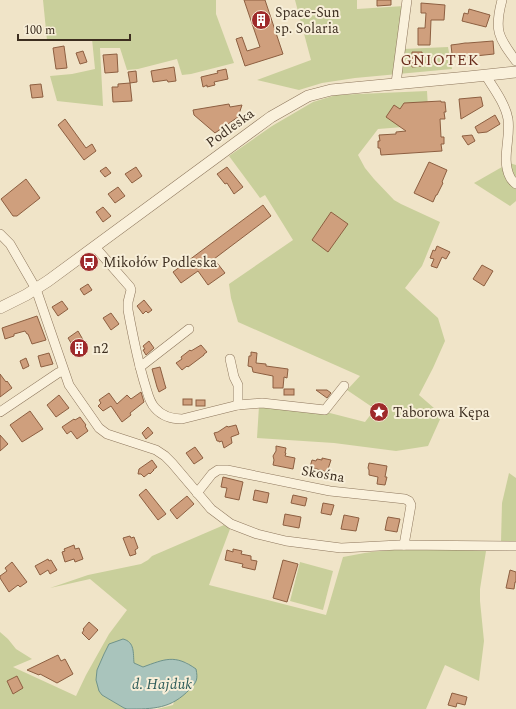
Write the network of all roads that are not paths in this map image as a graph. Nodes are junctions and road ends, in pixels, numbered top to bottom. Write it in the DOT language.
graph roads {
  1 [pos="407,0"];
  2 [pos="502,0"];
  3 [pos="516,61"];
  4 [pos="516,72"];
  5 [pos="486,76"];
  6 [pos="396,83"];
  7 [pos="516,184"];
  8 [pos="0,234"];
  9 [pos="95,247"];
  10 [pos="36,289"];
  11 [pos="0,308"];
  12 [pos="189,329"];
  13 [pos="230,358"];
  14 [pos="140,367"];
  15 [pos="63,371"];
  16 [pos="344,386"];
  17 [pos="238,405"];
  18 [pos="0,412"];
  19 [pos="197,493"];
  20 [pos="404,545"];
  21 [pos="516,546"];
  1 -- 6 [label="street"];
  2 -- 3 [label="street"];
  4 -- 5 [label="street, Podleska"];
  5 -- 6 [label="street, Podleska"];
  5 -- 7 [label="street"];
  6 -- 9 [label="street, Podleska"];
  8 -- 10 [label="street"];
  9 -- 10 [label="street, Podleska"];
  9 -- 14 [label="street"];
  10 -- 11 [label="street, Podleska"];
  10 -- 15 [label="street"];
  12 -- 14 [label="street"];
  13 -- 17 [label="street"];
  14 -- 17 [label="street"];
  15 -- 18 [label="street"];
  15 -- 19 [label="street"];
  16 -- 17 [label="street"];
  19 -- 20 [label="street"];
  19 -- 20 [label="street, Skośna"];
  20 -- 21 [label="street"];
}
